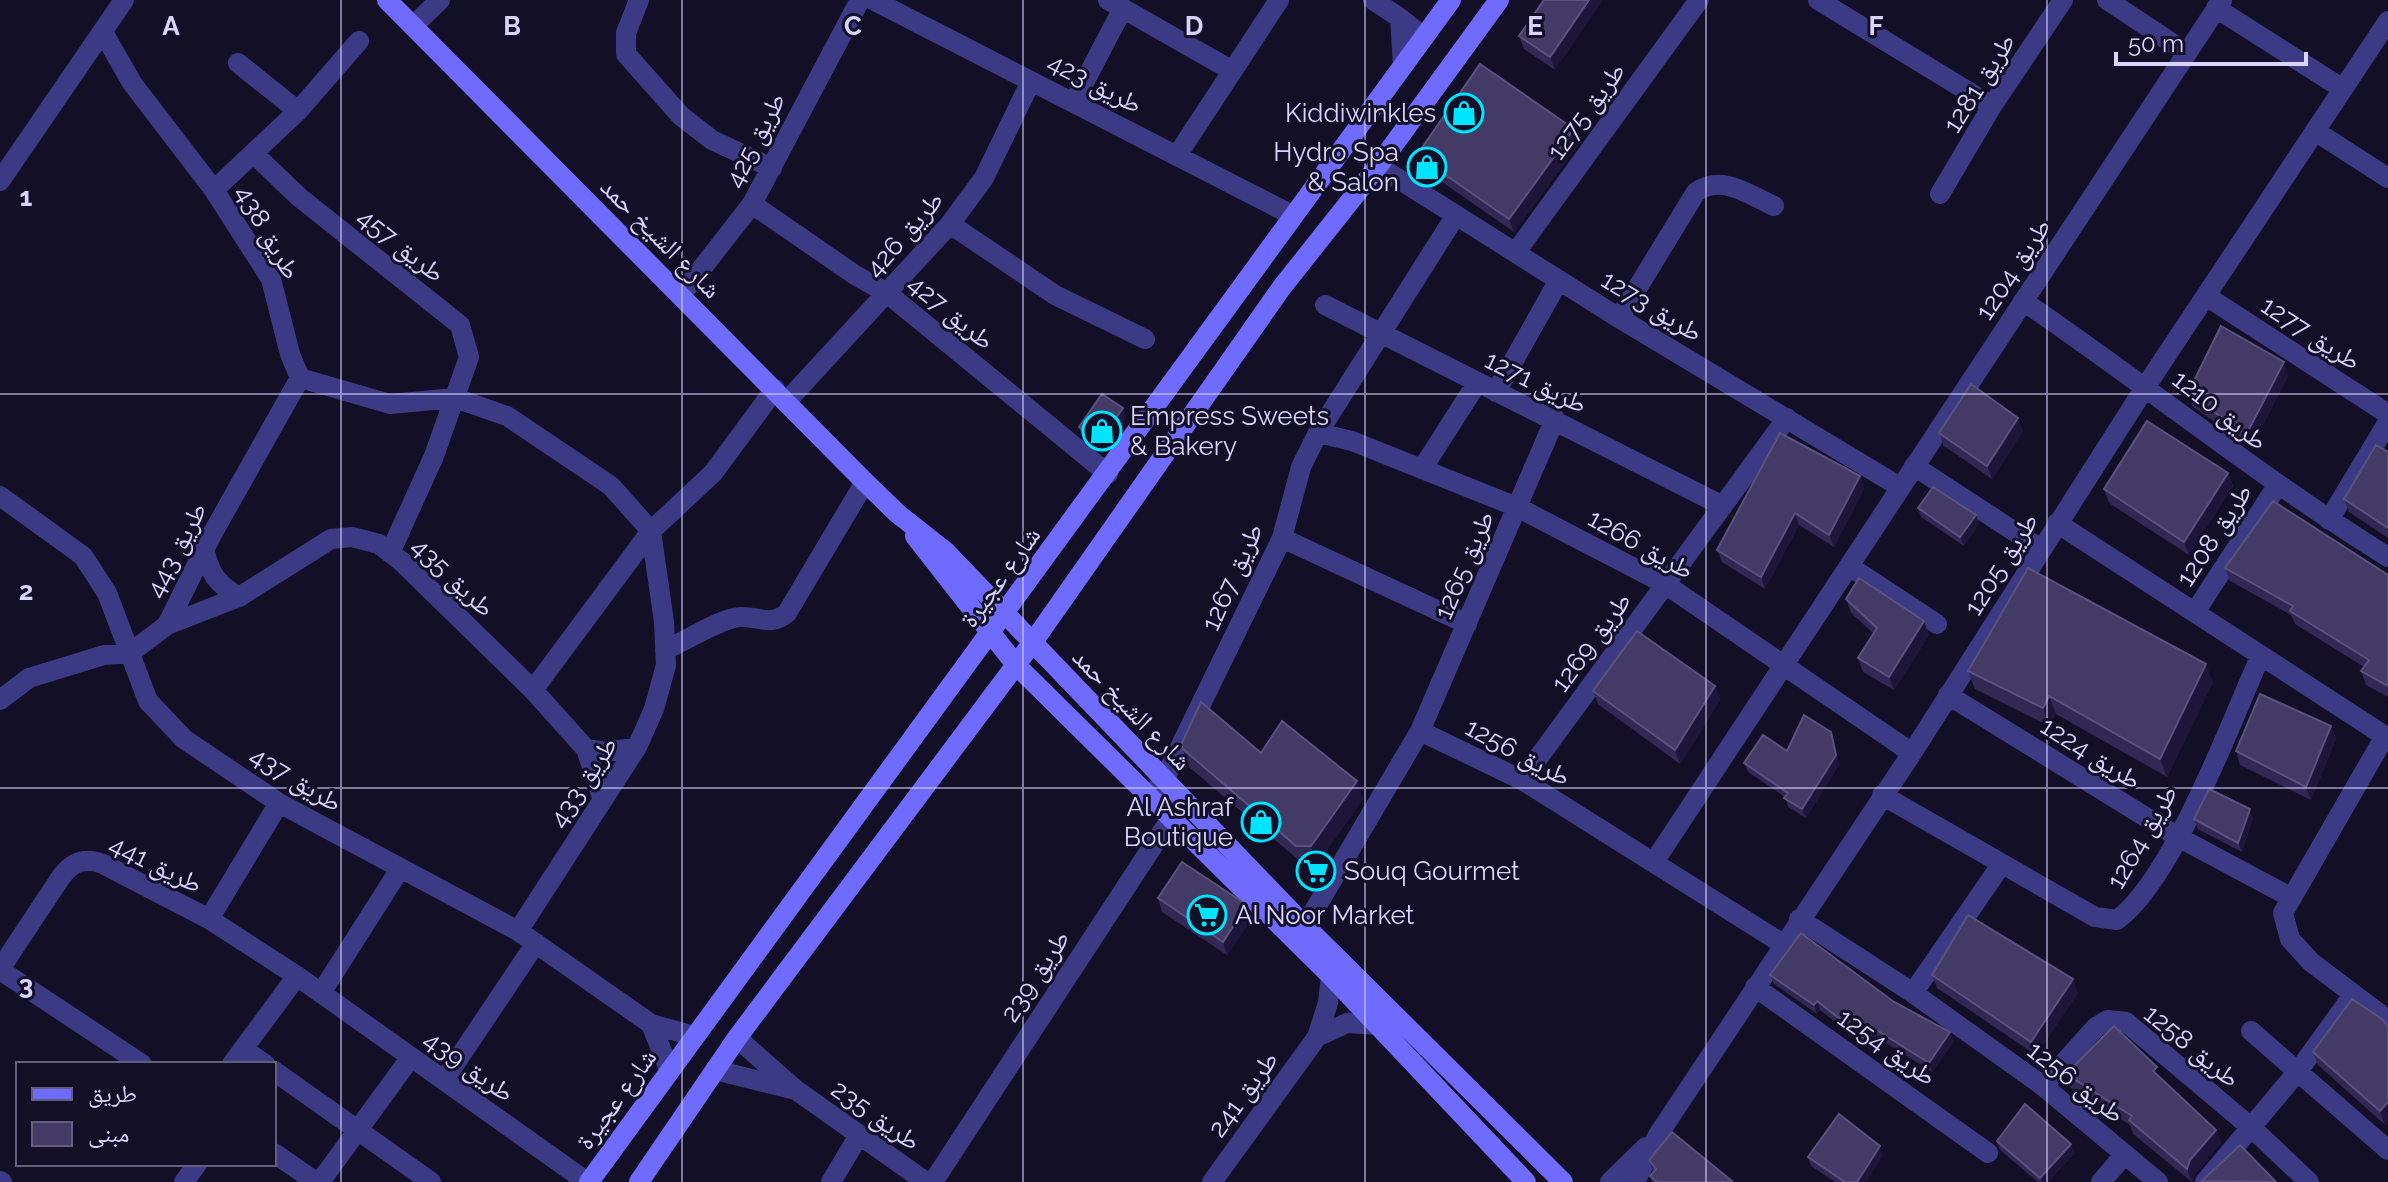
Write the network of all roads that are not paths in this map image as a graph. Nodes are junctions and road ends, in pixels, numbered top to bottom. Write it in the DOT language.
graph roads {
  1 [pos="124,0"];
  2 [pos="387,0"];
  3 [pos="440,0"];
  4 [pos="639,0"];
  5 [pos="860,0"];
  6 [pos="873,0"];
  7 [pos="1279,0"];
  8 [pos="1373,0"];
  9 [pos="1451,0"];
  10 [pos="1499,0"];
  11 [pos="1699,0"];
  12 [pos="1818,0"];
  13 [pos="2063,0"];
  14 [pos="2107,0"];
  15 [pos="1116,4"];
  16 [pos="2219,4"];
  17 [pos="1400,18"];
  18 [pos="2388,21"];
  19 [pos="413,26"];
  20 [pos="103,32"];
  21 [pos="1424,37"];
  22 [pos="359,41"];
  23 [pos="2187,53"];
  24 [pos="238,63"];
  25 [pos="1403,66"];
  26 [pos="1231,70"];
  27 [pos="1031,81"];
  28 [pos="2343,89"];
  29 [pos="1074,102"];
  30 [pos="1992,106"];
  31 [pos="298,111"];
  32 [pos="2315,131"];
  33 [pos="254,154"];
  34 [pos="1178,154"];
  35 [pos="1378,166"];
  36 [pos="772,168"];
  37 [pos="2388,178"];
  38 [pos="0,181"];
  39 [pos="214,190"];
  40 [pos="1940,194"];
  41 [pos="752,204"];
  42 [pos="1774,206"];
  43 [pos="1292,215"];
  44 [pos="1456,215"];
  45 [pos="950,224"];
  46 [pos="1516,252"];
  47 [pos="1559,280"];
  48 [pos="887,293"];
  49 [pos="681,295"];
  50 [pos="2206,296"];
  51 [pos="2023,301"];
  52 [pos="1325,305"];
  53 [pos="1619,318"];
  54 [pos="1380,334"];
  55 [pos="1145,339"];
  56 [pos="300,378"];
  57 [pos="1477,383"];
  58 [pos="2146,386"];
  59 [pos="1496,392"];
  60 [pos="781,395"];
  61 [pos="455,398"];
  62 [pos="2388,414"];
  63 [pos="1787,418"];
  64 [pos="1555,419"];
  65 [pos="2388,422"];
  66 [pos="1318,433"];
  67 [pos="1914,466"];
  68 [pos="1422,469"];
  69 [pos="1108,474"];
  70 [pos="865,482"];
  71 [pos="2277,486"];
  72 [pos="1900,487"];
  73 [pos="0,496"];
  74 [pos="1723,506"];
  75 [pos="1517,507"];
  76 [pos="898,514"];
  77 [pos="2329,520"];
  78 [pos="2057,523"];
  79 [pos="651,531"];
  80 [pos="1282,538"];
  81 [pos="204,549"];
  82 [pos="2041,549"];
  83 [pos="390,553"];
  84 [pos="2388,557"];
  85 [pos="1849,566"];
  86 [pos="1665,584"];
  87 [pos="239,597"];
  88 [pos="2195,612"];
  89 [pos="1006,613"];
  90 [pos="1467,624"];
  91 [pos="1937,624"];
  92 [pos="167,625"];
  93 [pos="990,634"];
  94 [pos="1033,642"];
  95 [pos="665,650"];
  96 [pos="130,653"];
  97 [pos="2260,657"];
  98 [pos="1016,665"];
  99 [pos="1785,665"];
  100 [pos="533,690"];
  101 [pos="1948,695"];
  102 [pos="0,700"];
  103 [pos="1420,731"];
  104 [pos="2386,737"];
  105 [pos="637,747"];
  106 [pos="586,749"];
  107 [pos="1912,753"];
  108 [pos="1164,780"];
  109 [pos="1522,780"];
  110 [pos="1882,795"];
  111 [pos="1150,797"];
  112 [pos="603,800"];
  113 [pos="279,803"];
  114 [pos="1176,808"];
  115 [pos="2178,837"];
  116 [pos="1654,862"];
  117 [pos="2001,865"];
  118 [pos="400,869"];
  119 [pos="2292,898"];
  120 [pos="209,919"];
  121 [pos="1799,919"];
  122 [pos="1305,926"];
  123 [pos="518,931"];
  124 [pos="536,943"];
  125 [pos="1783,944"];
  126 [pos="0,970"];
  127 [pos="297,976"];
  128 [pos="1331,976"];
  129 [pos="1755,987"];
  130 [pos="321,993"];
  131 [pos="1913,993"];
  132 [pos="2353,995"];
  133 [pos="2388,1020"];
  134 [pos="651,1024"];
  135 [pos="1380,1025"];
  136 [pos="2251,1031"];
  137 [pos="694,1036"];
  138 [pos="1317,1037"];
  139 [pos="737,1038"];
  140 [pos="237,1056"];
  141 [pos="411,1057"];
  142 [pos="139,1062"];
  143 [pos="258,1062"];
  144 [pos="669,1069"];
  145 [pos="715,1070"];
  146 [pos="2299,1070"];
  147 [pos="276,1072"];
  148 [pos="444,1080"];
  149 [pos="2043,1086"];
  150 [pos="796,1090"];
  151 [pos="2253,1129"];
  152 [pos="360,1131"];
  153 [pos="859,1135"];
  154 [pos="1658,1135"];
  155 [pos="2388,1149"];
  156 [pos="1988,1153"];
  157 [pos="276,1154"];
  158 [pos="2125,1154"];
  159 [pos="318,1182"];
  160 [pos="431,1182"];
  161 [pos="588,1182"];
  162 [pos="639,1182"];
  163 [pos="831,1182"];
  164 [pos="926,1182"];
  165 [pos="933,1182"];
  166 [pos="1212,1182"];
  167 [pos="1526,1182"];
  168 [pos="1563,1182"];
  169 [pos="1610,1182"];
  170 [pos="1635,1182"];
  171 [pos="2101,1182"];
  172 [pos="2158,1182"];
  173 [pos="2205,1182"];
  174 [pos="2309,1182"];
  1 -- 20 [label="street"];
  2 -- 19 [label="street, شارع الشيخ حمد"];
  3 -- 19 [label="street"];
  4 -- 36 [label="street"];
  5 -- 36 [label="street, طريق 425"];
  6 -- 27 [label="street, طريق 423"];
  7 -- 26 [label="street"];
  8 -- 17 [label="street"];
  9 -- 21 [label="street, شارع عجيرة"];
  10 -- 35 [label="street"];
  11 -- 46 [label="street, طريق 1275"];
  12 -- 30 [label="street"];
  13 -- 30 [label="street, طريق 1281"];
  14 -- 23 [label="street"];
  15 -- 26 [label="street"];
  15 -- 29 [label="street"];
  16 -- 23 [label="street, طريق 1204"];
  16 -- 28 [label="street"];
  17 -- 21 [label="street"];
  17 -- 25 [label="street"];
  18 -- 28 [label="street, طريق 1205"];
  19 -- 49 [label="street, شارع الشيخ حمد"];
  20 -- 38 [label="street"];
  20 -- 39 [label="street, طريق 438"];
  21 -- 25 [label="street, شارع عجيرة"];
  22 -- 31 [label="street"];
  23 -- 51 [label="street, طريق 1204"];
  24 -- 31 [label="street"];
  25 -- 43 [label="street, شارع عجيرة"];
  26 -- 34 [label="street"];
  27 -- 29 [label="street, طريق 423"];
  27 -- 45 [label="street, طريق 426"];
  28 -- 32 [label="street, طريق 1205"];
  29 -- 34 [label="street, طريق 423"];
  30 -- 40 [label="street, طريق 1281"];
  31 -- 33 [label="street"];
  32 -- 37 [label="street"];
  32 -- 50 [label="street, طريق 1205"];
  33 -- 39 [label="street"];
  33 -- 61 [label="street, طريق 457"];
  34 -- 43 [label="street, طريق 423"];
  35 -- 44 [label="street, طريق 1273"];
  35 -- 94 [label="street"];
  36 -- 41 [label="street, طريق 425"];
  39 -- 56 [label="street, طريق 438"];
  41 -- 48 [label="street, طريق 427"];
  41 -- 49 [label="street, طريق 425"];
  42 -- 53 [label="street"];
  43 -- 69 [label="street, شارع عجيرة"];
  44 -- 46 [label="street, طريق 1273"];
  44 -- 54 [label="street, طريق 1267"];
  45 -- 48 [label="street, طريق 426"];
  45 -- 55 [label="street"];
  46 -- 47 [label="street, طريق 1273"];
  47 -- 53 [label="street, طريق 1273"];
  47 -- 59 [label="street"];
  48 -- 60 [label="street, طريق 426"];
  48 -- 69 [label="street, طريق 427"];
  49 -- 60 [label="street, شارع الشيخ حمد"];
  50 -- 58 [label="street, طريق 1205"];
  50 -- 62 [label="street, طريق 1277"];
  51 -- 58 [label="street, طريق 1210"];
  51 -- 67 [label="street, طريق 1204"];
  52 -- 54 [label="street, طريق 1271"];
  53 -- 63 [label="street, طريق 1273"];
  54 -- 57 [label="street, طريق 1271"];
  54 -- 66 [label="street, طريق 1267"];
  56 -- 61 [label="street"];
  56 -- 81 [label="street, طريق 443"];
  57 -- 59 [label="street, طريق 1271"];
  57 -- 68 [label="street"];
  58 -- 71 [label="street, طريق 1210"];
  58 -- 78 [label="street, طريق 1205"];
  59 -- 64 [label="street, طريق 1271"];
  60 -- 70 [label="street, شارع الشيخ حمد"];
  60 -- 79 [label="street, طريق 426"];
  61 -- 79 [label="street"];
  61 -- 83 [label="street, طريق 457"];
  63 -- 72 [label="street, طريق 1273"];
  63 -- 74 [label="street, طريق 1269"];
  64 -- 74 [label="street, طريق 1271"];
  64 -- 75 [label="street, طريق 1265"];
  65 -- 77 [label="street"];
  66 -- 68 [label="street, طريق 1266"];
  66 -- 80 [label="street, طريق 1267"];
  67 -- 72 [label="street, طريق 1204"];
  67 -- 82 [label="street"];
  68 -- 75 [label="street, طريق 1266"];
  69 -- 89 [label="street, شارع عجيرة"];
  70 -- 76 [label="street, شارع الشيخ حمد"];
  70 -- 95 [label="street"];
  71 -- 77 [label="street, طريق 1210"];
  71 -- 88 [label="street, طريق 1208"];
  72 -- 85 [label="street, طريق 1204"];
  73 -- 96 [label="street, طريق 437"];
  74 -- 86 [label="street, طريق 1269"];
  75 -- 86 [label="street, طريق 1266"];
  75 -- 90 [label="street, طريق 1265"];
  76 -- 89 [label="street, شارع الشيخ حمد"];
  76 -- 93 [label="street, شارع الشيخ حمد"];
  77 -- 84 [label="street, طريق 1210"];
  78 -- 82 [label="street, طريق 1205"];
  78 -- 88 [label="street"];
  79 -- 95 [label="street, طريق 433"];
  79 -- 100 [label="street, طريق 426"];
  80 -- 90 [label="street"];
  80 -- 108 [label="street, طريق 1267"];
  81 -- 87 [label="street"];
  81 -- 92 [label="street, طريق 443"];
  82 -- 101 [label="street, طريق 1205"];
  83 -- 87 [label="street, طريق 435"];
  83 -- 100 [label="street, طريق 435"];
  85 -- 91 [label="street"];
  85 -- 99 [label="street, طريق 1204"];
  86 -- 99 [label="street, طريق 1266"];
  86 -- 109 [label="street, طريق 1269"];
  87 -- 92 [label="street, طريق 435"];
  88 -- 97 [label="street"];
  89 -- 93 [label="street, شارع عجيرة"];
  89 -- 94 [label="street, شارع الشيخ حمد"];
  90 -- 103 [label="street, طريق 1265"];
  92 -- 96 [label="street, طريق 443"];
  93 -- 98 [label="street, شارع الشيخ حمد"];
  93 -- 137 [label="street, شارع عجيرة"];
  94 -- 98 [label="street"];
  94 -- 108 [label="street, شارع الشيخ حمد"];
  95 -- 105 [label="street, طريق 433"];
  96 -- 102 [label="street, طريق 443"];
  96 -- 113 [label="street, طريق 437"];
  97 -- 104 [label="street"];
  97 -- 115 [label="street, طريق 1264"];
  98 -- 111 [label="street, شارع الشيخ حمد"];
  98 -- 139 [label="street"];
  99 -- 107 [label="street, طريق 1266"];
  99 -- 116 [label="street, طريق 1204"];
  100 -- 106 [label="street, طريق 435"];
  101 -- 107 [label="street, طريق 1205"];
  101 -- 115 [label="street, طريق 1224"];
  103 -- 109 [label="street, طريق 1256"];
  103 -- 122 [label="street"];
  104 -- 119 [label="street"];
  105 -- 106 [label="street"];
  105 -- 112 [label="street, طريق 433"];
  106 -- 112 [label="street, طريق 435"];
  107 -- 110 [label="street, طريق 1205"];
  108 -- 111 [label="street, طريق 1267"];
  108 -- 114 [label="street, شارع الشيخ حمد"];
  109 -- 116 [label="street, طريق 1256"];
  110 -- 117 [label="street, طريق 1264"];
  110 -- 121 [label="street, طريق 1205"];
  111 -- 114 [label="street, شارع الشيخ حمد"];
  112 -- 123 [label="street, طريق 433"];
  113 -- 118 [label="street, طريق 437"];
  113 -- 120 [label="street, طريق 441"];
  114 -- 122 [label="street, شارع الشيخ حمد"];
  114 -- 128 [label="street, شارع الشيخ حمد"];
  114 -- 165 [label="street, طريق 239"];
  115 -- 117 [label="street, طريق 1264"];
  115 -- 119 [label="street, طريق 1224"];
  116 -- 125 [label="street, طريق 1256"];
  117 -- 131 [label="street"];
  118 -- 123 [label="street, طريق 437"];
  118 -- 130 [label="street"];
  119 -- 132 [label="street"];
  120 -- 126 [label="street, طريق 441"];
  120 -- 127 [label="street, طريق 439"];
  121 -- 125 [label="street, طريق 1205"];
  121 -- 131 [label="street, طريق 1256"];
  122 -- 168 [label="street, شارع الشيخ حمد"];
  123 -- 124 [label="street, طريق 437"];
  124 -- 134 [label="street, طريق 437"];
  124 -- 148 [label="street"];
  125 -- 129 [label="street, طريق 1205"];
  126 -- 142 [label="street"];
  127 -- 130 [label="street, طريق 439"];
  127 -- 140 [label="street"];
  128 -- 135 [label="street, شارع الشيخ حمد"];
  128 -- 138 [label="street, طريق 241"];
  129 -- 154 [label="street, طريق 1205"];
  129 -- 156 [label="street, طريق 1254"];
  130 -- 141 [label="street, طريق 439"];
  131 -- 149 [label="street, طريق 1256"];
  132 -- 133 [label="street"];
  132 -- 146 [label="street"];
  134 -- 137 [label="street, طريق 437"];
  134 -- 144 [label="street"];
  135 -- 138 [label="street"];
  135 -- 167 [label="street, شارع الشيخ حمد"];
  136 -- 146 [label="street"];
  137 -- 144 [label="street, شارع عجيرة"];
  138 -- 166 [label="street, طريق 241"];
  139 -- 145 [label="street"];
  139 -- 150 [label="street, طريق 235"];
  140 -- 143 [label="street"];
  141 -- 148 [label="street, طريق 439"];
  141 -- 152 [label="street"];
  144 -- 161 [label="street, شارع عجيرة"];
  145 -- 150 [label="street, طريق 235"];
  145 -- 162 [label="street"];
  146 -- 151 [label="street"];
  146 -- 155 [label="street"];
  147 -- 152 [label="street"];
  148 -- 161 [label="street, طريق 439"];
  149 -- 151 [label="street, طريق 1258"];
  149 -- 158 [label="street, طريق 1256"];
  150 -- 153 [label="street, طريق 235"];
  151 -- 173 [label="street"];
  151 -- 174 [label="street, طريق 1258"];
  152 -- 159 [label="street"];
  152 -- 160 [label="street"];
  153 -- 163 [label="street"];
  153 -- 164 [label="street, طريق 235"];
  154 -- 169 [label="street, طريق 1205"];
  154 -- 170 [label="street, طريق 1205"];
  157 -- 159 [label="street"];
  158 -- 171 [label="street"];
  158 -- 172 [label="street, طريق 1256"];
}
